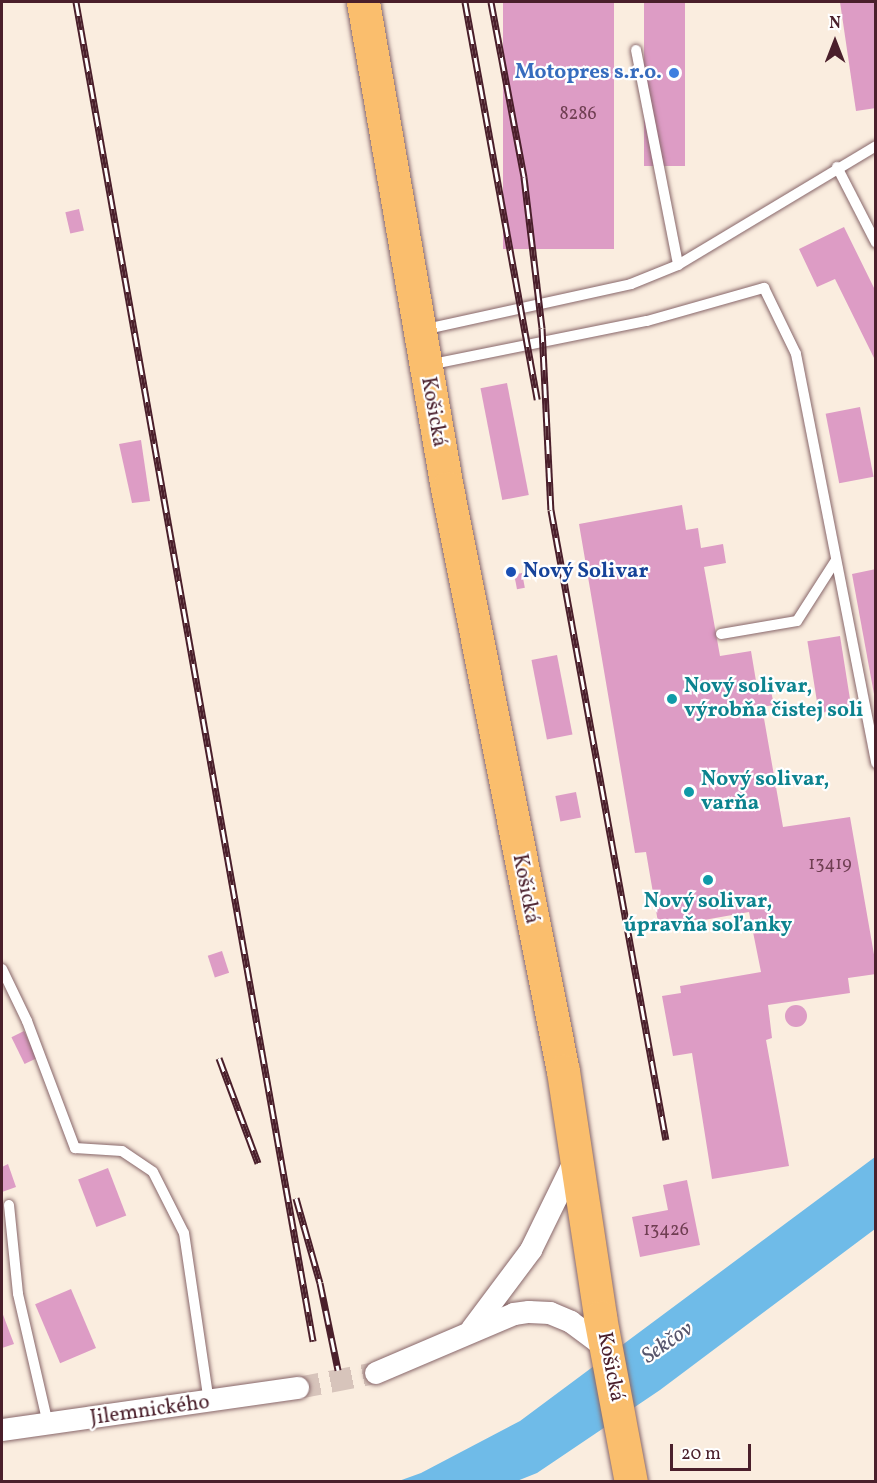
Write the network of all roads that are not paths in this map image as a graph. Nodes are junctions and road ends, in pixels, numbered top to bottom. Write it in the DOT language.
graph roads {
  1 [pos="363,2"];
  2 [pos="636,50"];
  3 [pos="876,146"];
  4 [pos="837,167"];
  5 [pos="876,243"];
  6 [pos="678,265"];
  7 [pos="419,330"];
  8 [pos="425,366"];
  9 [pos="836,560"];
  10 [pos="721,634"];
  11 [pos="876,763"];
  12 [pos="2,969"];
  13 [pos="576,1158"];
  14 [pos="9,1205"];
  15 [pos="595,1330"];
  16 [pos="469,1332"];
  17 [pos="376,1373"];
  18 [pos="298,1388"];
  19 [pos="209,1403"];
  20 [pos="48,1424"];
  21 [pos="2,1430"];
  22 [pos="630,1482"];
  1 -- 7 [label="main road, Košická"];
  2 -- 6 [label="lane"];
  3 -- 4 [label="lane"];
  4 -- 5 [label="lane"];
  4 -- 6 [label="lane"];
  6 -- 7 [label="lane"];
  7 -- 8 [label="main road, Košická"];
  8 -- 9 [label="lane"];
  8 -- 13 [label="main road, Košická"];
  9 -- 10 [label="lane"];
  9 -- 11 [label="lane"];
  12 -- 19 [label="lane"];
  13 -- 15 [label="main road, Košická"];
  13 -- 16 [label="street"];
  14 -- 20 [label="lane"];
  15 -- 16 [label="street"];
  15 -- 22 [label="main road, Košická"];
  16 -- 17 [label="street"];
  18 -- 19 [label="street, Jilemnického"];
  19 -- 20 [label="street, Jilemnického"];
  20 -- 21 [label="street, Jilemnického"];
}
